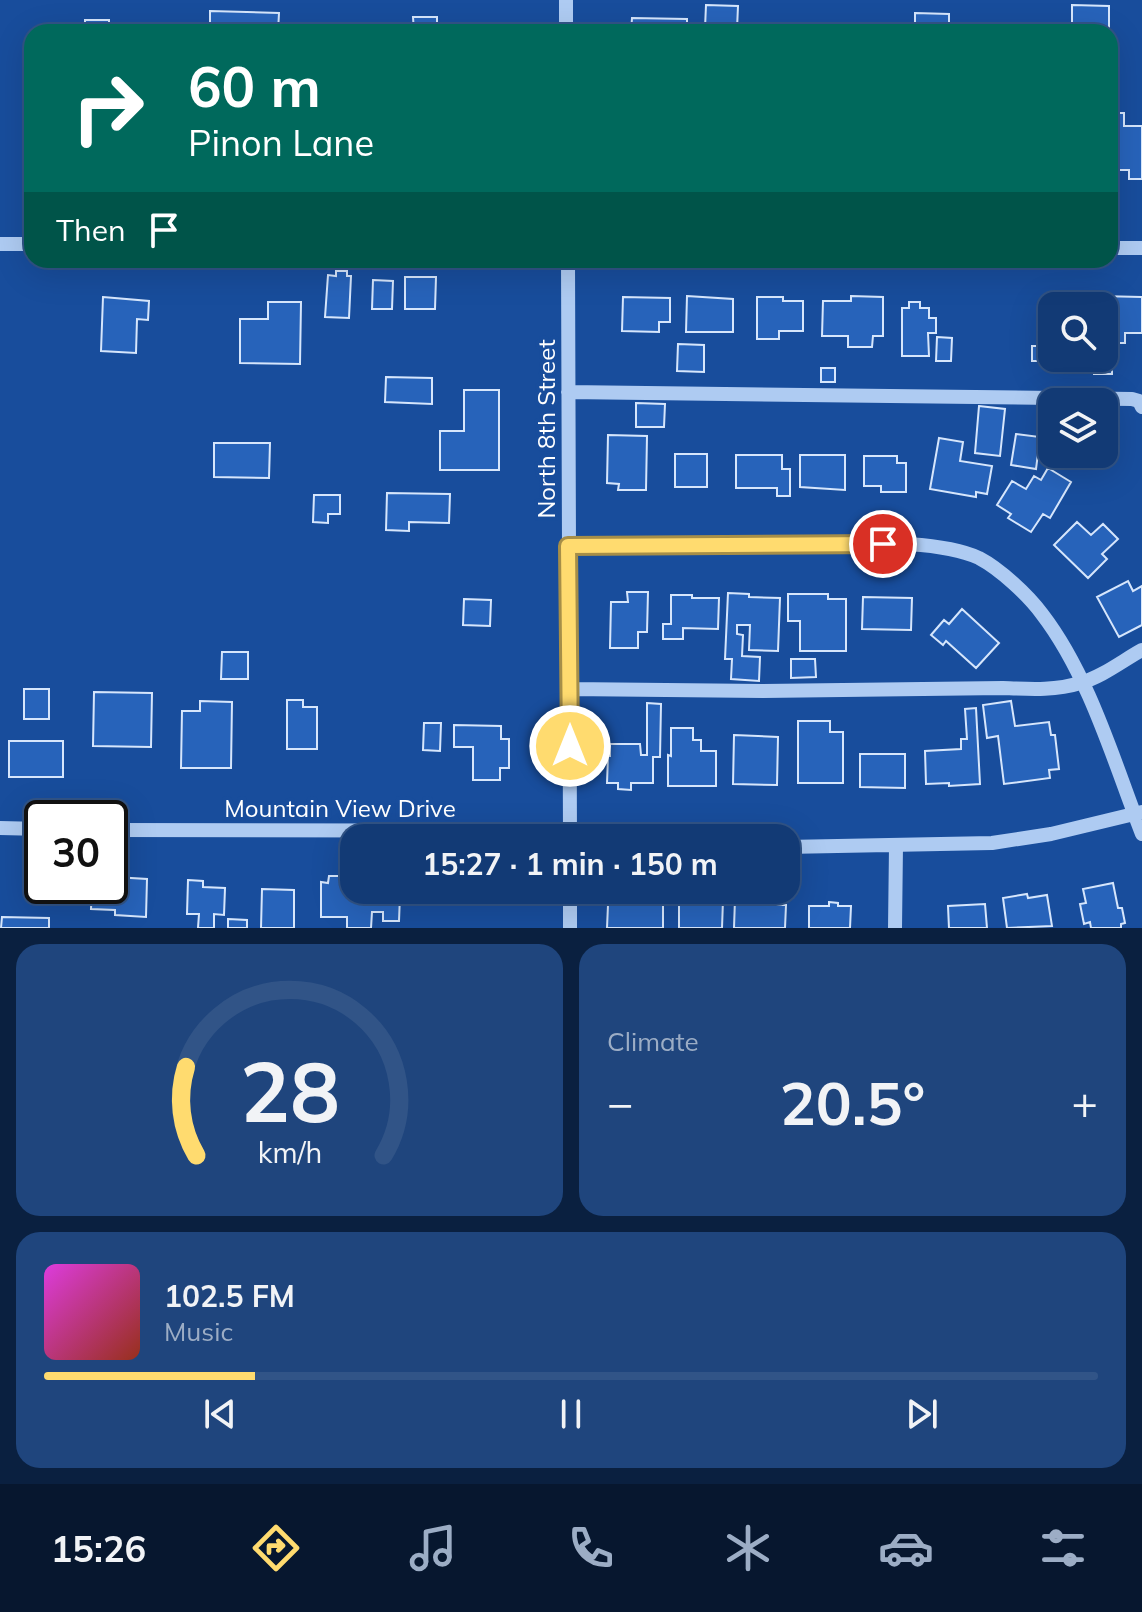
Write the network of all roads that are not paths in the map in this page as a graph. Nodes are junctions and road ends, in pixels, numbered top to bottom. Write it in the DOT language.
graph roads {
  1 [pos="566,0"];
  2 [pos="566,24"];
  3 [pos="0,244"];
  4 [pos="24,244"];
  5 [pos="1118,248"];
  6 [pos="1142,248"];
  7 [pos="568,268"];
  8 [pos="568,392"];
  9 [pos="1142,407"];
  10 [pos="568,546"];
  11 [pos="1142,650"];
  12 [pos="1083,682"];
  13 [pos="569,689"];
  14 [pos="1138,813"];
  15 [pos="570,824"];
  16 [pos="0,828"];
  17 [pos="24,829"];
  18 [pos="128,830"];
  19 [pos="340,832"];
  20 [pos="1142,834"];
  21 [pos="896,846"];
  22 [pos="800,847"];
  23 [pos="570,904"];
  24 [pos="570,928"];
  25 [pos="895,928"];
  1 -- 2 [label="street"];
  3 -- 4 [label="street"];
  5 -- 6 [label="street"];
  7 -- 8 [label="street, North 8th Street"];
  8 -- 9 [label="street"];
  8 -- 10 [label="street, North 8th Street"];
  10 -- 12 [label="street"];
  10 -- 13 [label="street, North 8th Street"];
  11 -- 12 [label="street"];
  12 -- 13 [label="street"];
  12 -- 14 [label="street"];
  13 -- 15 [label="street, North 8th Street"];
  14 -- 20 [label="street"];
  14 -- 21 [label="street"];
  16 -- 17 [label="street"];
  18 -- 19 [label="street, Mountain View Drive"];
  21 -- 22 [label="street"];
  21 -- 25 [label="street"];
  23 -- 24 [label="street"];
}
